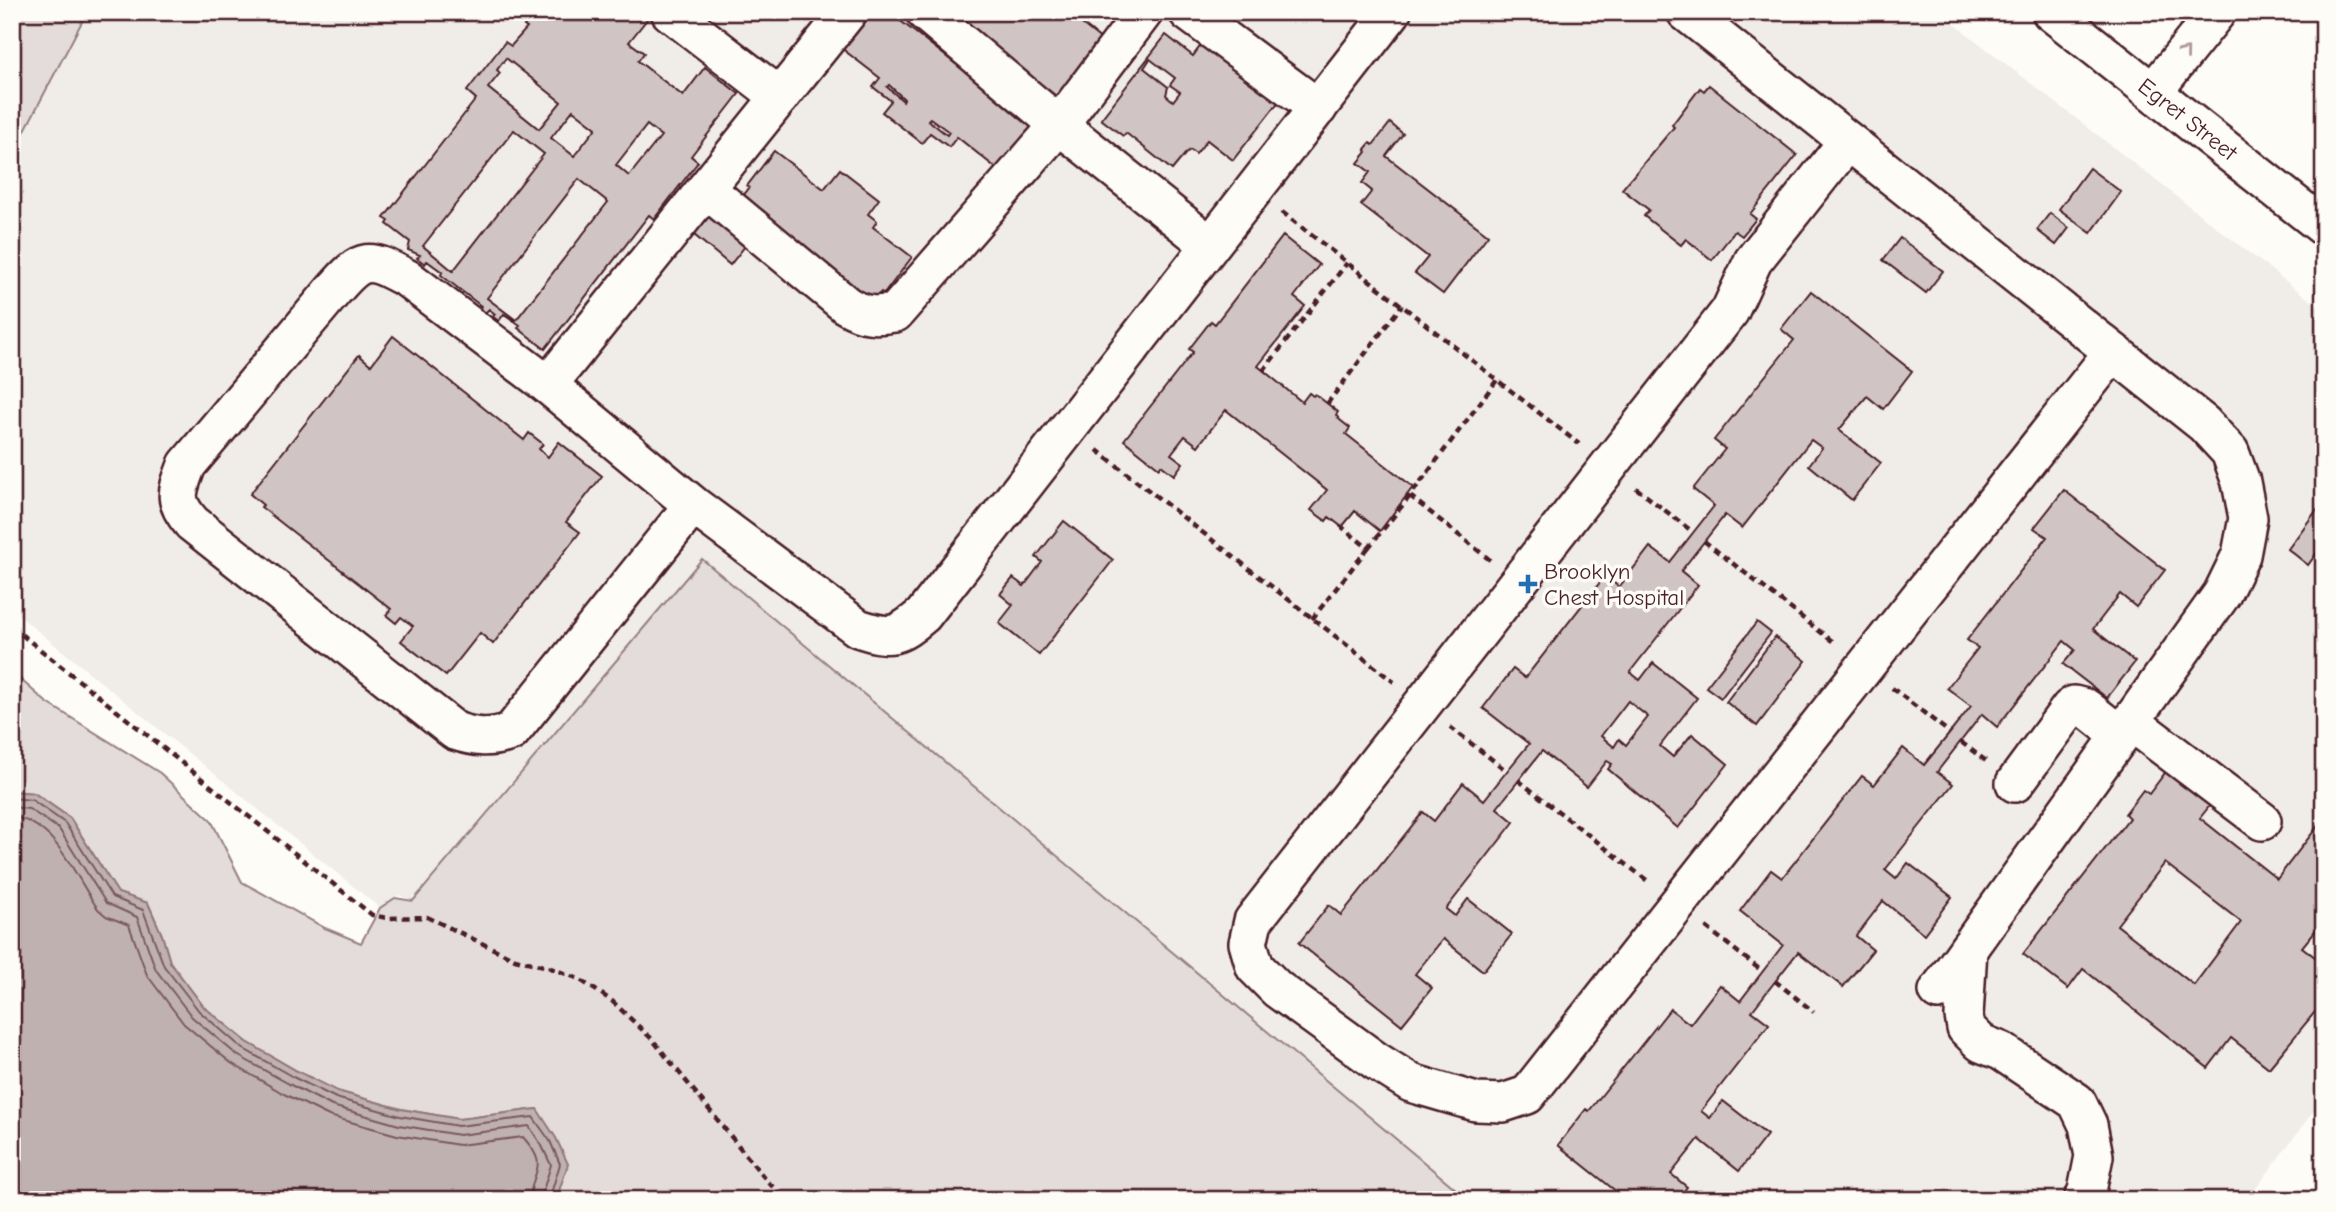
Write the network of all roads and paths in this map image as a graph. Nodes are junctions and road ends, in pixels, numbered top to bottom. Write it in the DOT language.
graph roads {
  1 [pos="670,12"];
  2 [pos="848,12"];
  3 [pos="925,12"];
  4 [pos="1144,12"];
  5 [pos="1188,12"];
  6 [pos="1392,12"];
  7 [pos="1686,12"];
  8 [pos="2051,12"];
  9 [pos="2217,12"];
  10 [pos="2153,92"];
  11 [pos="780,97"];
  12 [pos="1318,108"];
  13 [pos="1059,125"];
  14 [pos="1849,141"];
  15 [pos="706,189"];
  16 [pos="1254,190"];
  17 [pos="2324,228"];
  18 [pos="1210,245"];
  19 [pos="1347,263"];
  20 [pos="1402,305"];
  21 [pos="2113,352"];
  22 [pos="1263,371"];
  23 [pos="1497,380"];
  24 [pos="548,385"];
  25 [pos="1327,404"];
  26 [pos="1069,428"];
  27 [pos="1608,466"];
  28 [pos="1410,496"];
  29 [pos="693,505"];
  30 [pos="1342,527"];
  31 [pos="1693,533"];
  32 [pos="1704,541"];
  33 [pos="1368,548"];
  34 [pos="1517,582"];
  35 [pos="1312,619"];
  36 [pos="12,627"];
  37 [pos="1864,666"];
  38 [pos="1421,704"];
  39 [pos="2125,728"];
  40 [pos="1950,733"];
  41 [pos="1507,771"];
  42 [pos="1518,780"];
  43 [pos="2015,783"];
  44 [pos="2262,821"];
  45 [pos="1677,904"];
  46 [pos="1968,949"];
  47 [pos="1763,972"];
  48 [pos="1775,981"];
  49 [pos="1938,991"];
  50 [pos="1814,1012"];
  51 [pos="786,1200"];
  52 [pos="2084,1200"];
  1 -- 11 [label="street"];
  2 -- 11 [label="street"];
  3 -- 13 [label="street"];
  4 -- 13 [label="street"];
  5 -- 12 [label="street"];
  6 -- 12 [label="street"];
  7 -- 14 [label="street"];
  8 -- 10 [label="street, Egret Street"];
  10 -- 9 [label="street, one-way"];
  10 -- 17 [label="street, Egret Street"];
  11 -- 15 [label="street"];
  12 -- 16 [label="street"];
  13 -- 15 [label="street"];
  13 -- 18 [label="street"];
  14 -- 21 [label="street"];
  14 -- 27 [label="street"];
  15 -- 24 [label="street"];
  16 -- 18 [label="street"];
  16 -- 19 [label="path"];
  18 -- 26 [label="street"];
  19 -- 20 [label="path"];
  19 -- 22 [label="path"];
  20 -- 23 [label="path"];
  20 -- 25 [label="path"];
  21 -- 37 [label="street"];
  21 -- 39 [label="street"];
  23 -- 27 [label="path"];
  23 -- 28 [label="path"];
  24 -- 29 [label="street"];
  24 -- 29 [label="street"];
  26 -- 29 [label="street"];
  26 -- 35 [label="path"];
  27 -- 31 [label="path"];
  27 -- 34 [label="street"];
  28 -- 33 [label="path"];
  28 -- 34 [label="path"];
  30 -- 33 [label="path"];
  32 -- 37 [label="path"];
  33 -- 35 [label="path"];
  34 -- 38 [label="street"];
  35 -- 38 [label="path"];
  36 -- 51 [label="path"];
  37 -- 40 [label="path"];
  37 -- 45 [label="street"];
  38 -- 41 [label="path"];
  38 -- 45 [label="street"];
  39 -- 43 [label="street"];
  39 -- 44 [label="street"];
  39 -- 46 [label="street"];
  42 -- 45 [label="path"];
  45 -- 47 [label="path"];
  46 -- 49 [label="street"];
  46 -- 52 [label="street"];
  48 -- 50 [label="path"];
}
